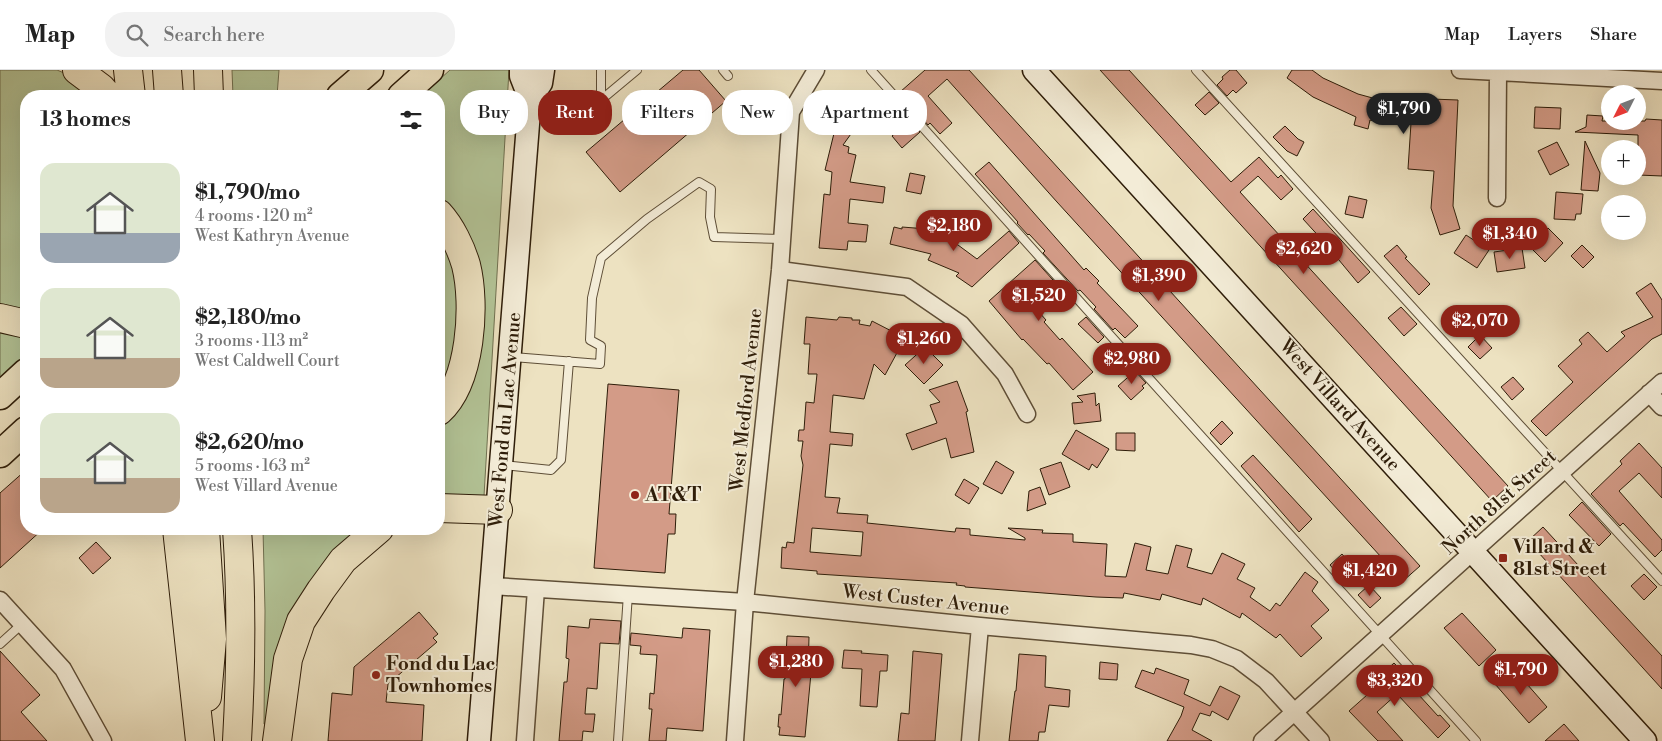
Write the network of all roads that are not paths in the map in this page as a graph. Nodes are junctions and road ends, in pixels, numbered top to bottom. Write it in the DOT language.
graph roads {
  1 [pos="77,70"];
  2 [pos="128,70"];
  3 [pos="167,70"];
  4 [pos="208,70"];
  5 [pos="370,70"];
  6 [pos="430,70"];
  7 [pos="521,70"];
  8 [pos="543,70"];
  9 [pos="601,70"];
  10 [pos="637,70"];
  11 [pos="816,70"];
  12 [pos="871,70"];
  13 [pos="1034,70"];
  14 [pos="1196,70"];
  15 [pos="1460,70"];
  16 [pos="1498,73"];
  17 [pos="1662,81"];
  18 [pos="103,90"];
  19 [pos="130,90"];
  20 [pos="169,90"];
  21 [pos="209,90"];
  22 [pos="347,90"];
  23 [pos="407,90"];
  24 [pos="601,90"];
  25 [pos="612,91"];
  26 [pos="530,99"];
  27 [pos="538,100"];
  28 [pos="1497,198"];
  29 [pos="445,222"];
  30 [pos="782,239"];
  31 [pos="780,270"];
  32 [pos="0,318"];
  33 [pos="20,323"];
  34 [pos="510,357"];
  35 [pos="569,361"];
  36 [pos="20,378"];
  37 [pos="1662,382"];
  38 [pos="1649,393"];
  39 [pos="0,396"];
  40 [pos="445,402"];
  41 [pos="1662,407"];
  42 [pos="1027,414"];
  43 [pos="20,436"];
  44 [pos="0,454"];
  45 [pos="501,465"];
  46 [pos="1563,472"];
  47 [pos="445,508"];
  48 [pos="498,510"];
  49 [pos="178,535"];
  50 [pos="206,535"];
  51 [pos="237,535"];
  52 [pos="372,535"];
  53 [pos="1473,552"];
  54 [pos="1662,581"];
  55 [pos="492,586"];
  56 [pos="536,589"];
  57 [pos="628,594"];
  58 [pos="0,600"];
  59 [pos="745,602"];
  60 [pos="22,624"];
  61 [pos="980,626"];
  62 [pos="1380,636"];
  63 [pos="0,644"];
  64 [pos="1294,711"];
  65 [pos="103,741"];
  66 [pos="202,741"];
  67 [pos="237,741"];
  68 [pos="277,741"];
  69 [pos="479,741"];
  70 [pos="525,741"];
  71 [pos="618,741"];
  72 [pos="735,741"];
  73 [pos="970,741"];
  74 [pos="1262,741"];
  75 [pos="1321,741"];
  76 [pos="1476,741"];
  77 [pos="1645,741"];
  1 -- 18 [label="highway"];
  2 -- 19 [label="highway"];
  3 -- 20 [label="highway"];
  4 -- 21 [label="highway"];
  5 -- 22 [label="main road"];
  6 -- 23 [label="main road"];
  7 -- 26 [label="street, West Fond du Lac Avenue"];
  8 -- 26 [label="street, West Fond du Lac Avenue"];
  9 -- 24 [label="lane"];
  10 -- 25 [label="lane"];
  11 -- 30 [label="street, West Medford Avenue"];
  12 -- 62 [label="lane"];
  13 -- 53 [label="street, West Villard Avenue"];
  14 -- 46 [label="lane"];
  15 -- 16 [label="street"];
  16 -- 17 [label="street"];
  16 -- 28 [label="street"];
  26 -- 27 [label="lane"];
  26 -- 34 [label="street, West Fond du Lac Avenue"];
  29 -- 40 [label="highway"];
  30 -- 31 [label="street, West Medford Avenue"];
  30 -- 35 [label="lane"];
  31 -- 42 [label="street"];
  31 -- 59 [label="street, West Medford Avenue"];
  32 -- 33 [label="highway"];
  34 -- 35 [label="lane"];
  34 -- 45 [label="street, West Fond du Lac Avenue"];
  35 -- 45 [label="lane"];
  36 -- 39 [label="main road"];
  37 -- 38 [label="street, North 81st Street"];
  38 -- 41 [label="street"];
  38 -- 46 [label="street, North 81st Street"];
  43 -- 44 [label="main road"];
  45 -- 48 [label="street, West Fond du Lac Avenue"];
  46 -- 53 [label="street, North 81st Street"];
  46 -- 54 [label="lane"];
  47 -- 48 [label="highway"];
  48 -- 55 [label="street, West Fond du Lac Avenue"];
  49 -- 66 [label="highway"];
  50 -- 66 [label="highway"];
  51 -- 67 [label="highway"];
  52 -- 68 [label="highway"];
  53 -- 62 [label="street, North 81st Street"];
  53 -- 77 [label="street, West Villard Avenue"];
  55 -- 56 [label="street, West Custer Avenue"];
  55 -- 69 [label="street, West Fond du Lac Avenue"];
  56 -- 57 [label="street, West Custer Avenue"];
  56 -- 70 [label="street"];
  57 -- 59 [label="street, West Custer Avenue"];
  57 -- 71 [label="lane"];
  58 -- 60 [label="street"];
  59 -- 61 [label="street, West Custer Avenue"];
  59 -- 72 [label="street, West Medford Avenue"];
  60 -- 63 [label="lane"];
  60 -- 65 [label="street"];
  61 -- 64 [label="street, West Custer Avenue"];
  61 -- 73 [label="street"];
  62 -- 64 [label="street, North 81st Street"];
  62 -- 76 [label="lane"];
  64 -- 74 [label="street, North 81st Street"];
  64 -- 75 [label="street, West Custer Avenue"];
}
